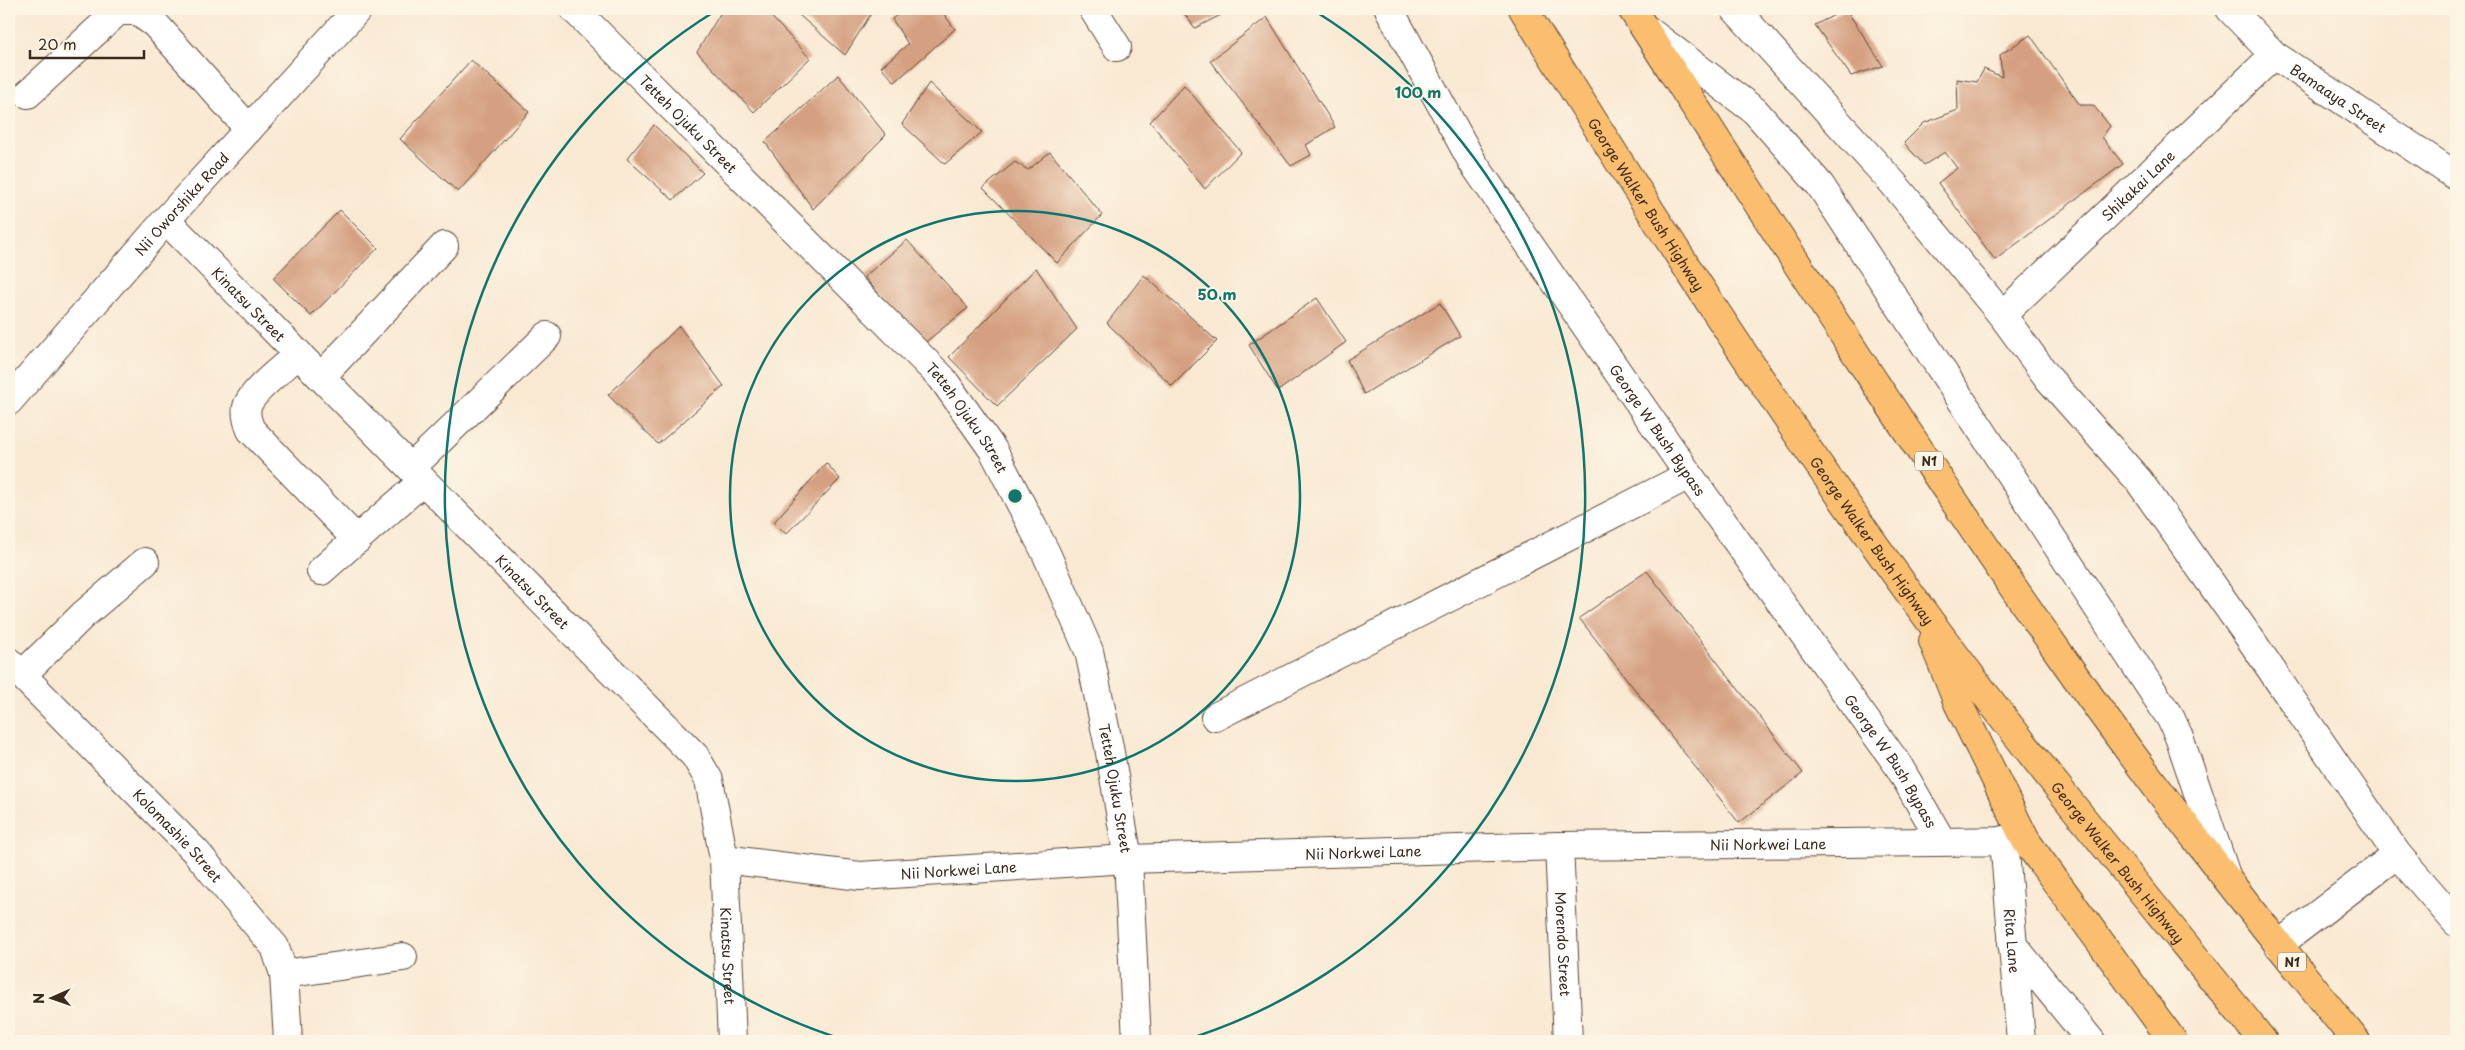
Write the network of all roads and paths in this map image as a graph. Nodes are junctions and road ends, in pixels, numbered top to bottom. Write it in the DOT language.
graph roads {
  1 [pos="358,9"];
  2 [pos="574,9"];
  3 [pos="1093,9"];
  4 [pos="1389,9"];
  5 [pos="1523,9"];
  6 [pos="1736,9"];
  7 [pos="2230,9"];
  8 [pos="1638,18"];
  9 [pos="1118,47"];
  10 [pos="2274,55"];
  11 [pos="28,94"];
  12 [pos="248,129"];
  13 [pos="2456,176"];
  14 [pos="166,220"];
  15 [pos="444,246"];
  16 [pos="2002,315"];
  17 [pos="547,336"];
  18 [pos="299,354"];
  19 [pos="321,376"];
  20 [pos="11,394"];
  21 [pos="417,475"];
  22 [pos="1688,475"];
  23 [pos="357,540"];
  24 [pos="145,562"];
  25 [pos="321,571"];
  26 [pos="1918,605"];
  27 [pos="15,668"];
  28 [pos="1215,716"];
  29 [pos="1940,840"];
  30 [pos="2015,840"];
  31 [pos="1559,846"];
  32 [pos="2397,854"];
  33 [pos="724,859"];
  34 [pos="1128,859"];
  35 [pos="2229,884"];
  36 [pos="2456,922"];
  37 [pos="2012,944"];
  38 [pos="2278,945"];
  39 [pos="403,957"];
  40 [pos="284,974"];
  41 [pos="288,1041"];
  42 [pos="732,1041"];
  43 [pos="1137,1041"];
  44 [pos="1568,1041"];
  45 [pos="2021,1041"];
  46 [pos="2091,1041"];
  47 [pos="2173,1041"];
  48 [pos="2263,1041"];
  49 [pos="2356,1041"];
  1 -- 12 [label="street, Nii Oworshika Road"];
  2 -- 34 [label="street, Tetteh Ojuku Street"];
  3 -- 9 [label="street"];
  4 -- 22 [label="street, George W Bush Bypass"];
  5 -- 26 [label="highway, George Walker Bush Highway"];
  6 -- 16 [label="street"];
  7 -- 10 [label="street, Bamaaya Street"];
  8 -- 35 [label="highway, N1"];
  8 -- 35 [label="street"];
  10 -- 13 [label="street, Bamaaya Street"];
  10 -- 16 [label="street, Shikakai Lane"];
  11 -- 12 [label="street"];
  12 -- 14 [label="street, Nii Oworshika Road"];
  14 -- 18 [label="street, Kinatsu Street"];
  14 -- 20 [label="street, Nii Oworshika Road"];
  15 -- 19 [label="street"];
  16 -- 32 [label="street"];
  17 -- 21 [label="street"];
  18 -- 19 [label="street, Kinatsu Street"];
  18 -- 23 [label="street"];
  19 -- 21 [label="street, Kinatsu Street"];
  21 -- 23 [label="street"];
  21 -- 33 [label="street, Kinatsu Street"];
  22 -- 28 [label="street"];
  22 -- 29 [label="street, George W Bush Bypass"];
  23 -- 25 [label="street"];
  24 -- 27 [label="street"];
  26 -- 30 [label="highway"];
  26 -- 48 [label="highway, George Walker Bush Highway"];
  27 -- 40 [label="street, Kolomashie Street"];
  29 -- 30 [label="street, Nii Norkwei Lane"];
  29 -- 31 [label="street, Nii Norkwei Lane"];
  30 -- 37 [label="street, Rita Lane"];
  30 -- 47 [label="highway"];
  31 -- 34 [label="street, Nii Norkwei Lane"];
  31 -- 44 [label="street, Morendo Street"];
  32 -- 36 [label="street"];
  32 -- 38 [label="street"];
  33 -- 34 [label="street, Nii Norkwei Lane"];
  33 -- 42 [label="street, Kinatsu Street"];
  34 -- 43 [label="street, Tetteh Ojuku Street"];
  35 -- 38 [label="highway, N1"];
  37 -- 45 [label="street, Rita Lane"];
  37 -- 46 [label="street"];
  38 -- 49 [label="highway, N1"];
  39 -- 40 [label="street"];
  40 -- 41 [label="street, Kolomashie Street"];
}
